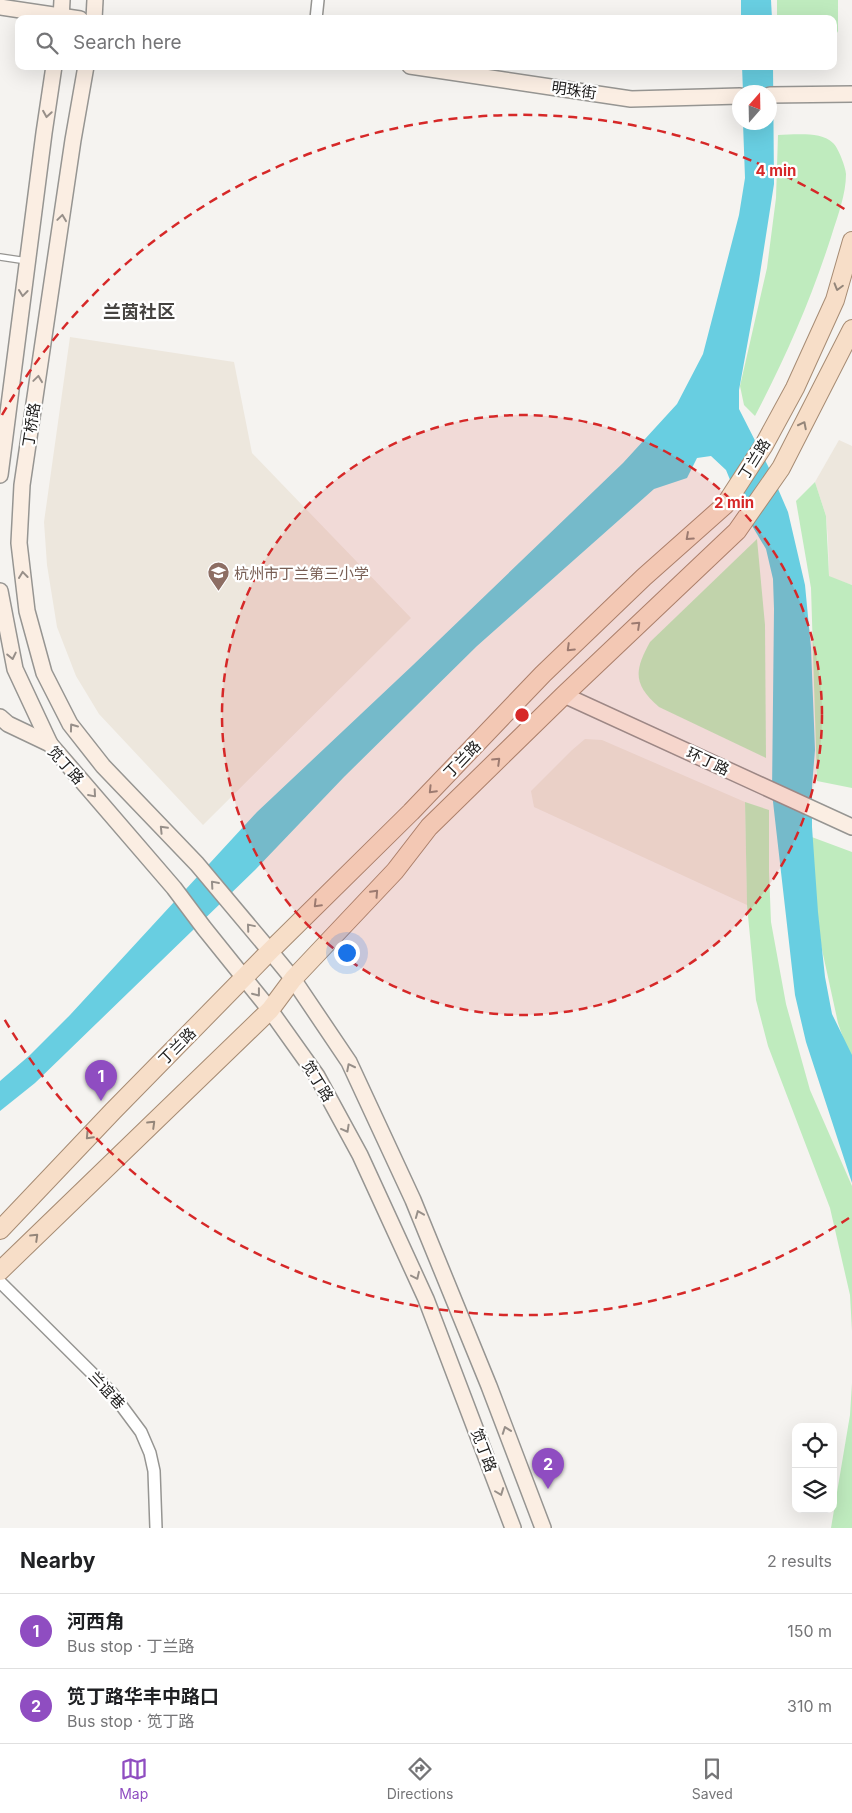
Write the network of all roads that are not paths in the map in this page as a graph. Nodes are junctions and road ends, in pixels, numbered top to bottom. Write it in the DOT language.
graph roads {
  1 [pos="62,0"];
  2 [pos="94,0"];
  3 [pos="318,0"];
  4 [pos="0,7"];
  5 [pos="45,15"];
  6 [pos="62,15"];
  7 [pos="94,15"];
  8 [pos="316,15"];
  9 [pos="53,70"];
  10 [pos="85,70"];
  11 [pos="437,70"];
  12 [pos="852,94"];
  13 [pos="777,95"];
  14 [pos="732,96"];
  15 [pos="852,241"];
  16 [pos="0,257"];
  17 [pos="27,261"];
  18 [pos="852,329"];
  19 [pos="0,474"];
  20 [pos="0,591"];
  21 [pos="564,695"];
  22 [pos="3,721"];
  23 [pos="50,744"];
  24 [pos="103,766"];
  25 [pos="852,827"];
  26 [pos="270,951"];
  27 [pos="244,977"];
  28 [pos="293,980"];
  29 [pos="270,1010"];
  30 [pos="0,1230"];
  31 [pos="0,1270"];
  32 [pos="0,1282"];
  33 [pos="156,1528"];
  34 [pos="513,1528"];
  35 [pos="543,1528"];
  1 -- 6 [label="main road"];
  2 -- 7 [label="main road"];
  3 -- 8 [label="street"];
  4 -- 5 [label="main road"];
  9 -- 17 [label="main road, 丁桥路, one-way"];
  24 -- 10 [label="main road, 丁桥路, one-way"];
  11 -- 14 [label="main road, 明珠街"];
  12 -- 13 [label="main road"];
  15 -- 26 [label="main road, 丁兰路, one-way"];
  16 -- 17 [label="lane"];
  17 -- 19 [label="main road, 丁桥路, one-way"];
  21 -- 18 [label="main road, 丁兰路, one-way"];
  20 -- 23 [label="main road, one-way"];
  21 -- 25 [label="main road, 环丁路"];
  28 -- 21 [label="main road, 丁兰路, one-way"];
  22 -- 23 [label="main road, 笕丁路"];
  23 -- 27 [label="main road, 笕丁路, one-way"];
  26 -- 24 [label="main road, 笕丁路, one-way"];
  26 -- 27 [label="main road, 丁兰路"];
  26 -- 28 [label="main road, 笕丁路"];
  27 -- 29 [label="main road, 笕丁路, one-way"];
  27 -- 30 [label="main road, 丁兰路, one-way"];
  28 -- 29 [label="main road, 丁兰路"];
  35 -- 28 [label="main road, 笕丁路, one-way"];
  31 -- 29 [label="main road, 丁兰路, one-way"];
  29 -- 34 [label="main road, 笕丁路, one-way"];
  32 -- 33 [label="street, 兰谊巷"];
}
